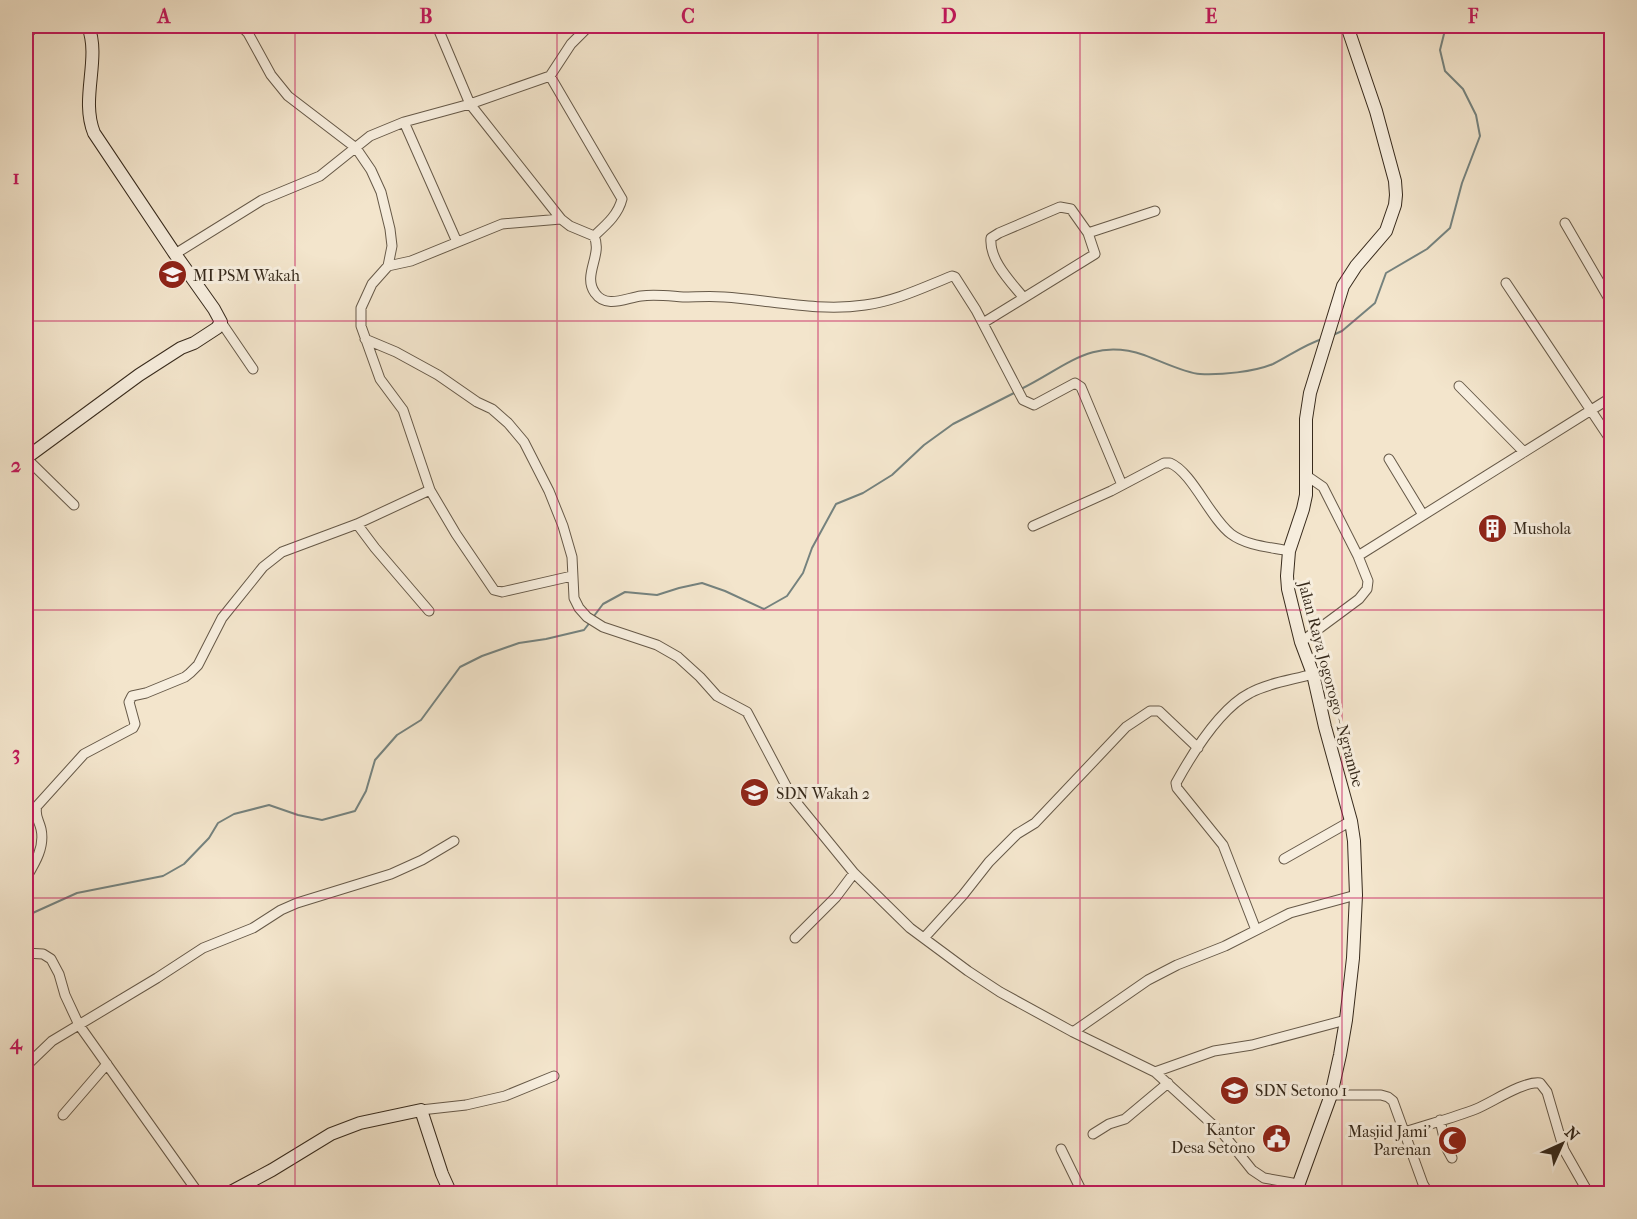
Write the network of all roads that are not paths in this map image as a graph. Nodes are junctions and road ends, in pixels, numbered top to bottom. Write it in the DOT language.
graph roads {
  1 [pos="36,26"];
  2 [pos="88,26"];
  3 [pos="437,26"];
  4 [pos="589,26"];
  5 [pos="1347,26"];
  6 [pos="248,28"];
  7 [pos="26,35"];
  8 [pos="549,76"];
  9 [pos="470,104"];
  10 [pos="404,122"];
  11 [pos="356,148"];
  12 [pos="1155,211"];
  13 [pos="561,219"];
  14 [pos="1566,223"];
  15 [pos="1088,234"];
  16 [pos="594,236"];
  17 [pos="457,242"];
  18 [pos="175,254"];
  19 [pos="388,266"];
  20 [pos="1506,283"];
  21 [pos="1023,297"];
  22 [pos="1611,304"];
  23 [pos="221,322"];
  24 [pos="983,323"];
  25 [pos="365,339"];
  26 [pos="253,369"];
  27 [pos="1459,386"];
  28 [pos="1611,398"];
  29 [pos="1591,409"];
  30 [pos="1611,442"];
  31 [pos="1524,452"];
  32 [pos="26,458"];
  33 [pos="1389,459"];
  34 [pos="1307,476"];
  35 [pos="1122,485"];
  36 [pos="430,490"];
  37 [pos="74,505"];
  38 [pos="1422,515"];
  39 [pos="357,524"];
  40 [pos="1034,526"];
  41 [pos="1289,551"];
  42 [pos="1359,556"];
  43 [pos="572,576"];
  44 [pos="429,611"];
  45 [pos="1301,642"];
  46 [pos="1312,675"];
  47 [pos="1198,748"];
  48 [pos="1351,821"];
  49 [pos="454,841"];
  50 [pos="1284,859"];
  51 [pos="854,873"];
  52 [pos="26,878"];
  53 [pos="1356,895"];
  54 [pos="1256,930"];
  55 [pos="795,938"];
  56 [pos="924,938"];
  57 [pos="26,953"];
  58 [pos="1346,1020"];
  59 [pos="79,1024"];
  60 [pos="1073,1032"];
  61 [pos="107,1064"];
  62 [pos="26,1066"];
  63 [pos="1155,1072"];
  64 [pos="554,1076"];
  65 [pos="1168,1083"];
  66 [pos="1331,1095"];
  67 [pos="421,1110"];
  68 [pos="63,1115"];
  69 [pos="1440,1120"];
  70 [pos="1405,1132"];
  71 [pos="1093,1134"];
  72 [pos="1061,1149"];
  73 [pos="1452,1158"];
  74 [pos="1297,1189"];
  75 [pos="199,1194"];
  76 [pos="227,1194"];
  77 [pos="451,1194"];
  78 [pos="1083,1194"];
  79 [pos="1429,1194"];
  80 [pos="1589,1194"];
  1 -- 7 [label="street"];
  2 -- 18 [label="main road"];
  3 -- 9 [label="street"];
  4 -- 8 [label="street"];
  5 -- 34 [label="main road, Jalan Raya Jogorogo - Ngrambe"];
  6 -- 11 [label="street"];
  8 -- 9 [label="street"];
  8 -- 16 [label="street"];
  9 -- 10 [label="street"];
  9 -- 13 [label="street"];
  10 -- 11 [label="street"];
  10 -- 17 [label="street"];
  11 -- 18 [label="street"];
  11 -- 19 [label="street"];
  12 -- 15 [label="street"];
  13 -- 16 [label="street"];
  13 -- 17 [label="street"];
  14 -- 22 [label="street"];
  15 -- 21 [label="street"];
  15 -- 21 [label="street"];
  16 -- 24 [label="street"];
  17 -- 19 [label="street"];
  18 -- 23 [label="main road"];
  19 -- 25 [label="street"];
  20 -- 29 [label="street"];
  21 -- 24 [label="street"];
  23 -- 26 [label="street"];
  23 -- 32 [label="main road"];
  24 -- 35 [label="street"];
  25 -- 36 [label="street"];
  25 -- 43 [label="street"];
  27 -- 31 [label="street"];
  28 -- 29 [label="street"];
  29 -- 30 [label="street"];
  29 -- 31 [label="street"];
  31 -- 38 [label="street"];
  32 -- 37 [label="street"];
  33 -- 38 [label="street"];
  34 -- 41 [label="main road, Jalan Raya Jogorogo - Ngrambe"];
  34 -- 42 [label="street"];
  35 -- 40 [label="street"];
  35 -- 41 [label="street"];
  36 -- 39 [label="street"];
  36 -- 43 [label="street"];
  38 -- 42 [label="street"];
  39 -- 44 [label="street"];
  39 -- 52 [label="street"];
  41 -- 45 [label="main road, Jalan Raya Jogorogo - Ngrambe"];
  42 -- 45 [label="street"];
  43 -- 51 [label="street"];
  45 -- 46 [label="main road, Jalan Raya Jogorogo - Ngrambe"];
  46 -- 47 [label="street"];
  46 -- 48 [label="main road, Jalan Raya Jogorogo - Ngrambe"];
  47 -- 54 [label="street"];
  47 -- 56 [label="street"];
  48 -- 50 [label="street"];
  48 -- 53 [label="main road, Jalan Raya Jogorogo - Ngrambe"];
  49 -- 59 [label="street"];
  51 -- 55 [label="street"];
  51 -- 56 [label="street"];
  53 -- 54 [label="street"];
  53 -- 58 [label="main road, Jalan Raya Jogorogo - Ngrambe"];
  54 -- 60 [label="street"];
  56 -- 60 [label="street"];
  57 -- 59 [label="street"];
  58 -- 63 [label="street"];
  58 -- 66 [label="main road, Jalan Raya Jogorogo - Ngrambe"];
  59 -- 61 [label="street"];
  59 -- 62 [label="street"];
  60 -- 63 [label="street"];
  61 -- 68 [label="street"];
  61 -- 75 [label="street"];
  63 -- 65 [label="street"];
  64 -- 67 [label="street"];
  65 -- 71 [label="street"];
  65 -- 74 [label="street"];
  66 -- 70 [label="street"];
  66 -- 74 [label="main road, Jalan Raya Jogorogo - Ngrambe"];
  67 -- 76 [label="main road"];
  67 -- 77 [label="main road"];
  69 -- 70 [label="street"];
  69 -- 73 [label="street"];
  69 -- 80 [label="street"];
  70 -- 79 [label="street"];
  72 -- 78 [label="street"];
}
